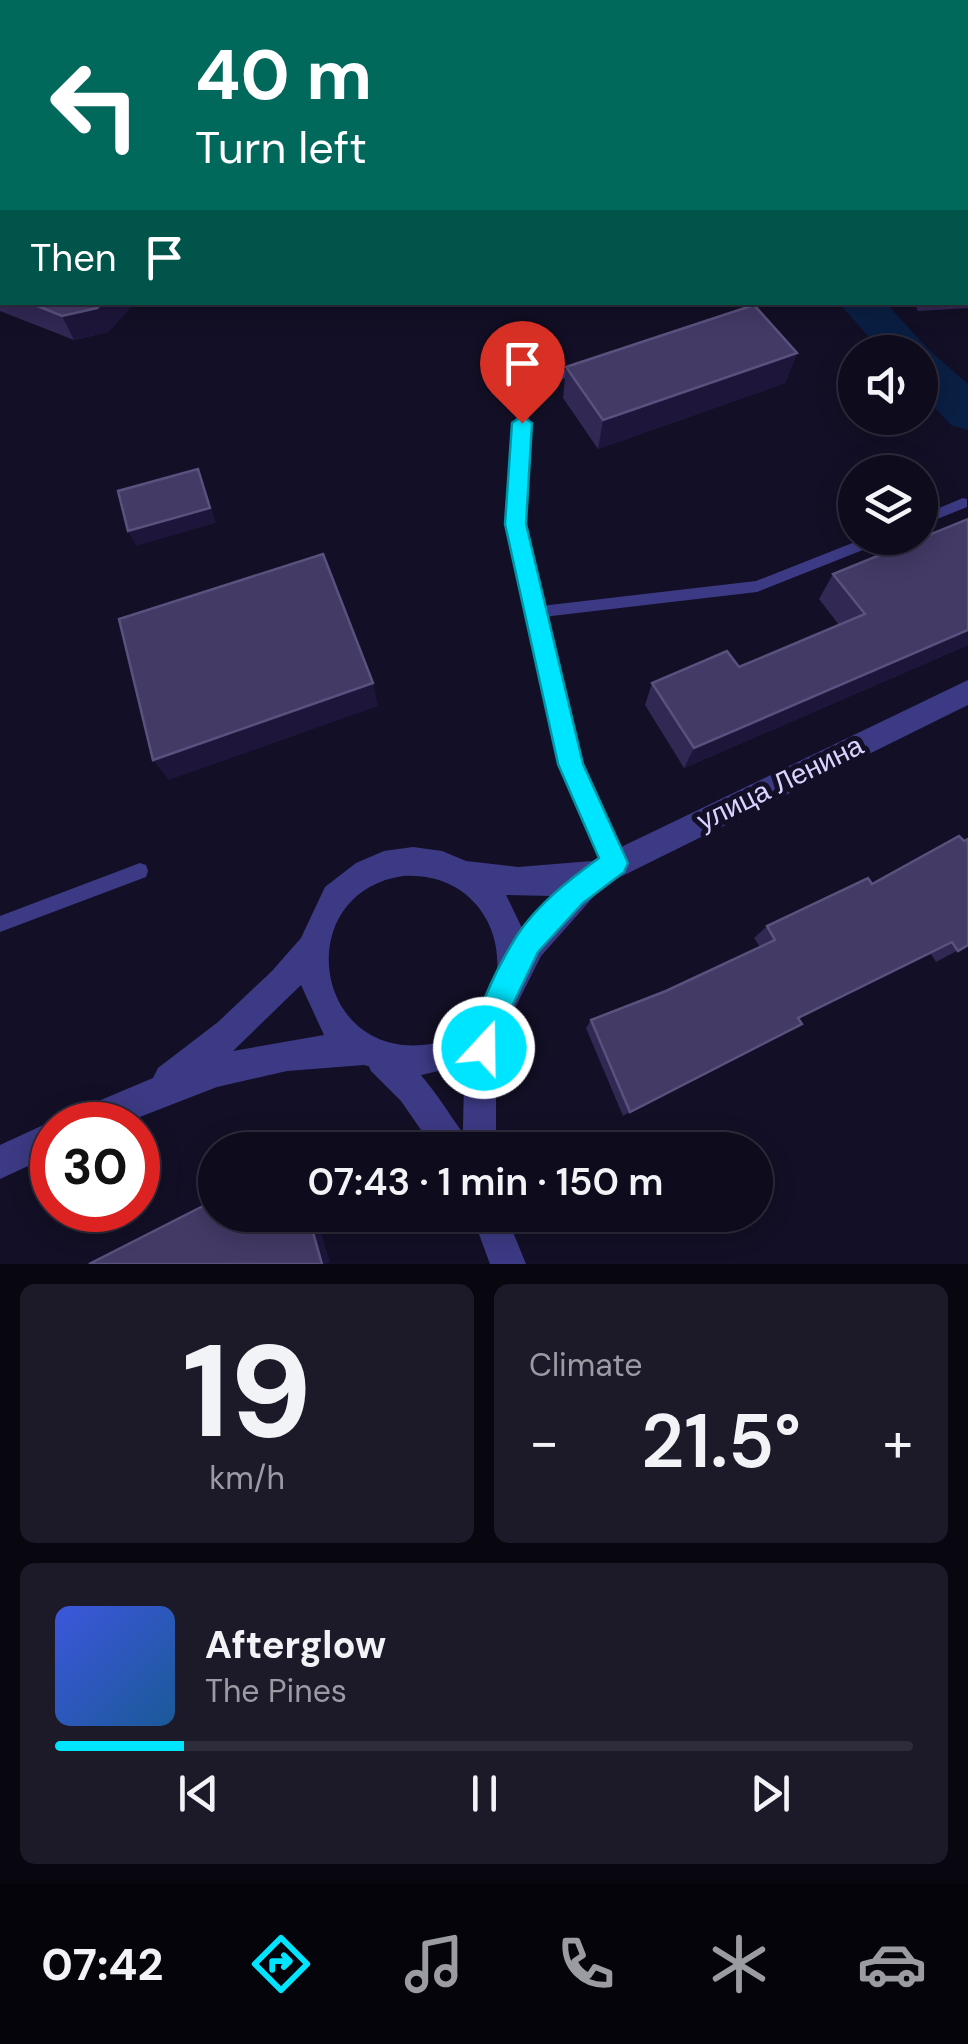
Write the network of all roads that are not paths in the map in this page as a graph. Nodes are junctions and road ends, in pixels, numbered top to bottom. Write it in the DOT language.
graph roads {
  1 [pos="599,364"];
  2 [pos="963,503"];
  3 [pos="938,513"];
  4 [pos="838,554"];
  5 [pos="536,612"];
  6 [pos="968,692"];
  7 [pos="604,869"];
  8 [pos="140,871"];
  9 [pos="464,871"];
  10 [pos="0,924"];
  11 [pos="316,943"];
  12 [pos="508,984"];
  13 [pos="489,1023"];
  14 [pos="371,1055"];
  15 [pos="140,1099"];
  16 [pos="133,1102"];
  17 [pos="442,1132"];
  18 [pos="479,1132"];
  19 [pos="30,1148"];
  20 [pos="0,1162"];
  21 [pos="496,1232"];
  22 [pos="508,1264"];
  1 -- 5 [label="lane"];
  2 -- 3 [label="lane"];
  4 -- 5 [label="lane"];
  5 -- 7 [label="lane"];
  6 -- 7 [label="street, улица Ленина"];
  7 -- 9 [label="street"];
  7 -- 12 [label="street"];
  8 -- 10 [label="lane"];
  9 -- 11 [label="street"];
  9 -- 12 [label="street"];
  11 -- 14 [label="street"];
  11 -- 15 [label="street"];
  12 -- 13 [label="street"];
  13 -- 14 [label="street"];
  13 -- 18 [label="street"];
  14 -- 15 [label="street"];
  14 -- 17 [label="street"];
  15 -- 16 [label="street"];
  19 -- 20 [label="street"];
  21 -- 22 [label="street"];
}
